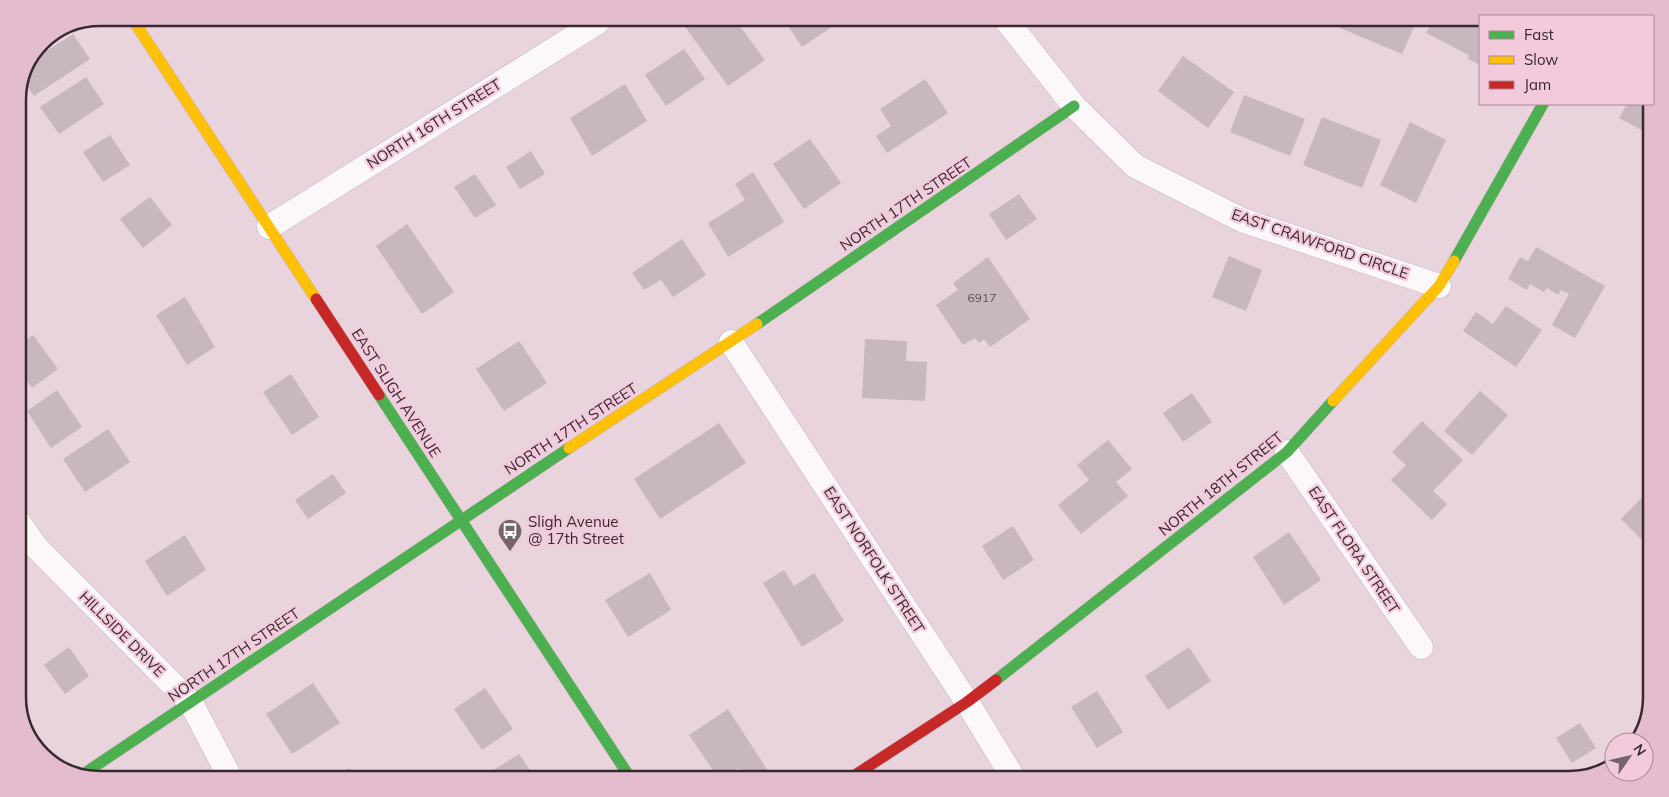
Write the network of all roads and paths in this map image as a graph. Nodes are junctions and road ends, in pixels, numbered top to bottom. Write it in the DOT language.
graph roads {
  1 [pos="137,26"];
  2 [pos="592,26"];
  3 [pos="1011,26"];
  4 [pos="1542,105"];
  5 [pos="1074,106"];
  6 [pos="269,227"];
  7 [pos="1439,286"];
  8 [pos="731,342"];
  9 [pos="1287,452"];
  10 [pos="460,520"];
  11 [pos="26,533"];
  12 [pos="1421,647"];
  13 [pos="967,702"];
  14 [pos="192,703"];
  15 [pos="90,770"];
  16 [pos="226,771"];
  17 [pos="625,771"];
  18 [pos="863,771"];
  19 [pos="1009,771"];
  1 -- 6 [label="street, EAST SLIGH AVENUE"];
  2 -- 6 [label="street, NORTH 16TH STREET"];
  3 -- 5 [label="street, EAST CRAWFORD CIRCLE"];
  4 -- 7 [label="street, NORTH 18TH STREET"];
  5 -- 7 [label="street, EAST CRAWFORD CIRCLE"];
  5 -- 8 [label="street, NORTH 17TH STREET"];
  6 -- 10 [label="street, EAST SLIGH AVENUE"];
  7 -- 9 [label="street, NORTH 18TH STREET"];
  8 -- 10 [label="street, NORTH 17TH STREET"];
  8 -- 13 [label="street, EAST NORFOLK STREET"];
  9 -- 12 [label="street, EAST FLORA STREET"];
  9 -- 13 [label="street, NORTH 18TH STREET"];
  10 -- 14 [label="street, NORTH 17TH STREET"];
  10 -- 17 [label="street, EAST SLIGH AVENUE"];
  11 -- 14 [label="street, HILLSIDE DRIVE"];
  13 -- 18 [label="street, NORTH 18TH STREET"];
  13 -- 19 [label="street, EAST NORFOLK STREET"];
  14 -- 15 [label="street, NORTH 17TH STREET"];
  14 -- 16 [label="street, HILLSIDE DRIVE"];
}
